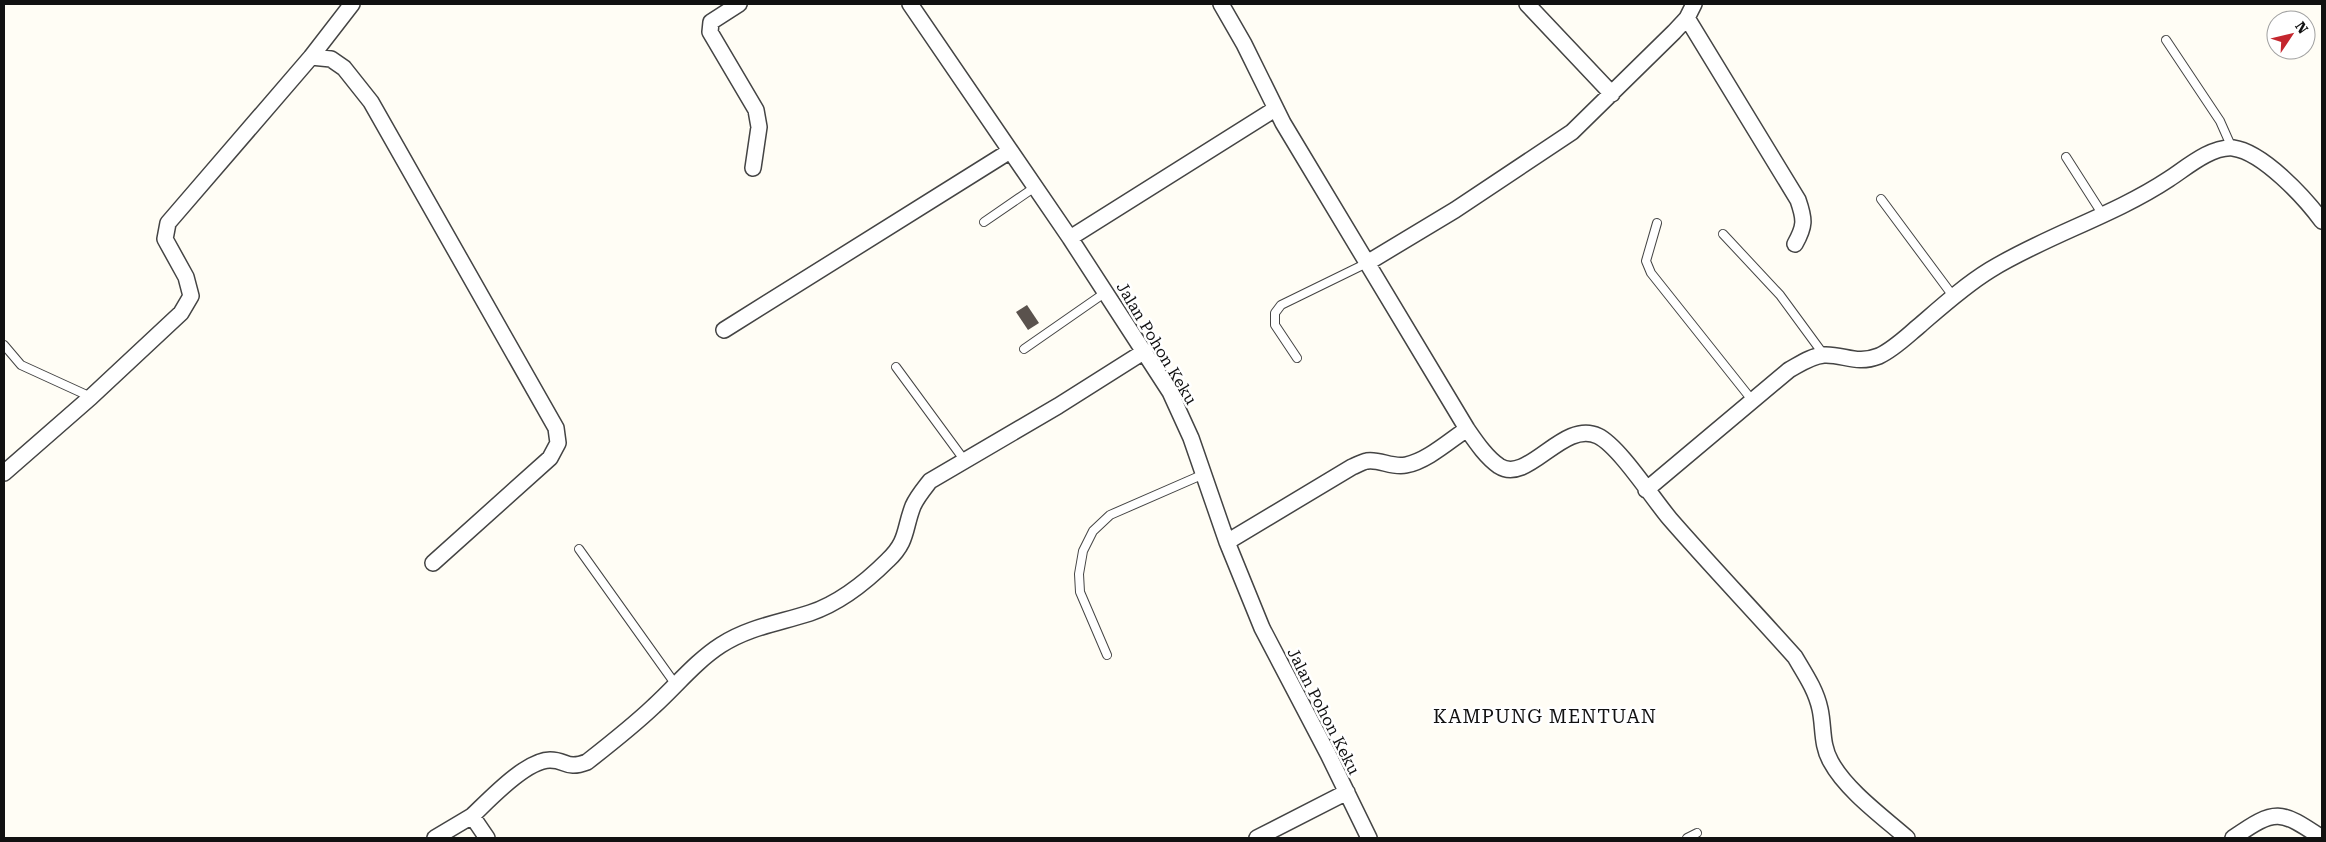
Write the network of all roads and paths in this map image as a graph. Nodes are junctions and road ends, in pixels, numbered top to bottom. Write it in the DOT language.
graph roads {
  1 [pos="352,4"];
  2 [pos="738,4"];
  3 [pos="910,4"];
  4 [pos="1220,4"];
  5 [pos="1527,4"];
  6 [pos="1694,4"];
  7 [pos="1687,18"];
  8 [pos="2166,40"];
  9 [pos="311,57"];
  10 [pos="1612,94"];
  11 [pos="1275,109"];
  12 [pos="2232,148"];
  13 [pos="1010,150"];
  14 [pos="2066,156"];
  15 [pos="753,168"];
  16 [pos="1035,187"];
  17 [pos="1881,199"];
  18 [pos="2319,211"];
  19 [pos="2103,215"];
  20 [pos="984,222"];
  21 [pos="1657,222"];
  22 [pos="1723,234"];
  23 [pos="1070,238"];
  24 [pos="1795,244"];
  25 [pos="1367,263"];
  26 [pos="1106,292"];
  27 [pos="1954,296"];
  28 [pos="724,330"];
  29 [pos="4,345"];
  30 [pos="1024,349"];
  31 [pos="1145,352"];
  32 [pos="1824,355"];
  33 [pos="1297,358"];
  34 [pos="896,367"];
  35 [pos="91,397"];
  36 [pos="1752,400"];
  37 [pos="1467,429"];
  38 [pos="965,461"];
  39 [pos="4,473"];
  40 [pos="1204,474"];
  41 [pos="1646,490"];
  42 [pos="1227,542"];
  43 [pos="579,549"];
  44 [pos="433,563"];
  45 [pos="1107,655"];
  46 [pos="676,685"];
  47 [pos="1346,792"];
  48 [pos="472,816"];
  49 [pos="1697,833"];
  50 [pos="435,838"];
  51 [pos="487,838"];
  52 [pos="1257,838"];
  53 [pos="1369,838"];
  54 [pos="1687,838"];
  55 [pos="1907,838"];
  56 [pos="2233,838"];
  57 [pos="2322,838"];
  1 -- 9 [label="street"];
  2 -- 15 [label="street"];
  3 -- 13 [label="street, Jalan Pohon Keku"];
  4 -- 11 [label="street"];
  5 -- 10 [label="street"];
  6 -- 7 [label="street"];
  7 -- 10 [label="street"];
  7 -- 24 [label="street"];
  8 -- 12 [label="lane"];
  9 -- 35 [label="street"];
  9 -- 44 [label="street"];
  10 -- 25 [label="street"];
  11 -- 23 [label="street"];
  11 -- 25 [label="street"];
  12 -- 18 [label="street"];
  12 -- 19 [label="street"];
  13 -- 16 [label="street, Jalan Pohon Keku"];
  13 -- 28 [label="street"];
  14 -- 19 [label="lane"];
  16 -- 20 [label="lane"];
  16 -- 23 [label="street, Jalan Pohon Keku"];
  17 -- 27 [label="lane"];
  19 -- 27 [label="street"];
  21 -- 36 [label="lane"];
  22 -- 32 [label="lane"];
  23 -- 26 [label="street, Jalan Pohon Keku"];
  25 -- 33 [label="lane"];
  25 -- 37 [label="street"];
  26 -- 30 [label="lane"];
  26 -- 31 [label="street, Jalan Pohon Keku"];
  27 -- 32 [label="street"];
  29 -- 35 [label="lane"];
  31 -- 38 [label="street"];
  31 -- 40 [label="street, Jalan Pohon Keku"];
  32 -- 36 [label="street"];
  34 -- 38 [label="lane"];
  35 -- 39 [label="street"];
  36 -- 41 [label="street"];
  37 -- 41 [label="street"];
  37 -- 42 [label="street"];
  38 -- 46 [label="street"];
  40 -- 42 [label="street, Jalan Pohon Keku"];
  40 -- 45 [label="lane"];
  41 -- 55 [label="street"];
  42 -- 47 [label="street, Jalan Pohon Keku"];
  43 -- 46 [label="lane"];
  46 -- 48 [label="street"];
  47 -- 52 [label="street"];
  47 -- 53 [label="street, Jalan Pohon Keku"];
  48 -- 50 [label="street"];
  48 -- 51 [label="street"];
  49 -- 54 [label="lane"];
  56 -- 57 [label="street"];
}
